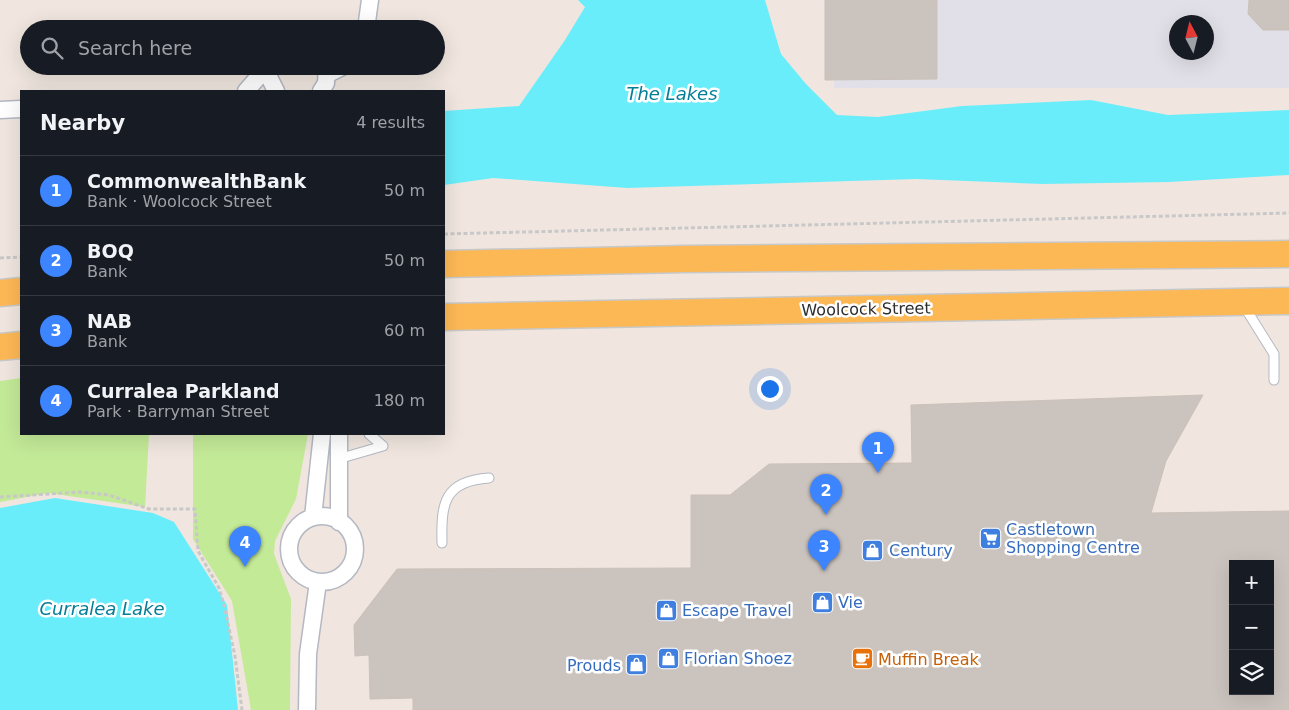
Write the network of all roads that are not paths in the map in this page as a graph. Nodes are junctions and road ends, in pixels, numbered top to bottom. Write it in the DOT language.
graph roads {
  1 [pos="370,0"];
  2 [pos="367,20"];
  3 [pos="261,75"];
  4 [pos="268,75"];
  5 [pos="327,75"];
  6 [pos="247,90"];
  7 [pos="276,90"];
  8 [pos="322,90"];
  9 [pos="20,109"];
  10 [pos="0,110"];
  11 [pos="1289,236"];
  12 [pos="1289,254"];
  13 [pos="1156,256"];
  14 [pos="445,264"];
  15 [pos="20,291"];
  16 [pos="0,293"];
  17 [pos="1241,302"];
  18 [pos="1289,302"];
  19 [pos="445,317"];
  20 [pos="20,345"];
  21 [pos="0,346"];
  22 [pos="1274,380"];
  23 [pos="322,435"];
  24 [pos="339,435"];
  25 [pos="370,435"];
  26 [pos="338,460"];
  27 [pos="489,478"];
  28 [pos="313,517"];
  29 [pos="339,522"];
  30 [pos="442,543"];
  31 [pos="318,582"];
  32 [pos="308,710"];
  1 -- 2 [label="street"];
  3 -- 6 [label="street"];
  4 -- 7 [label="street"];
  5 -- 8 [label="street"];
  9 -- 10 [label="street"];
  11 -- 13 [label="main road"];
  12 -- 13 [label="main road"];
  13 -- 14 [label="main road"];
  15 -- 16 [label="main road"];
  17 -- 18 [label="main road, Woolcock Street"];
  17 -- 19 [label="main road, Woolcock Street"];
  17 -- 22 [label="lane"];
  20 -- 21 [label="main road"];
  23 -- 28 [label="street"];
  24 -- 26 [label="street"];
  25 -- 26 [label="lane"];
  26 -- 29 [label="street"];
  27 -- 30 [label="lane"];
  28 -- 29 [label="street"];
  28 -- 31 [label="street"];
  29 -- 31 [label="street"];
  31 -- 32 [label="street"];
}
